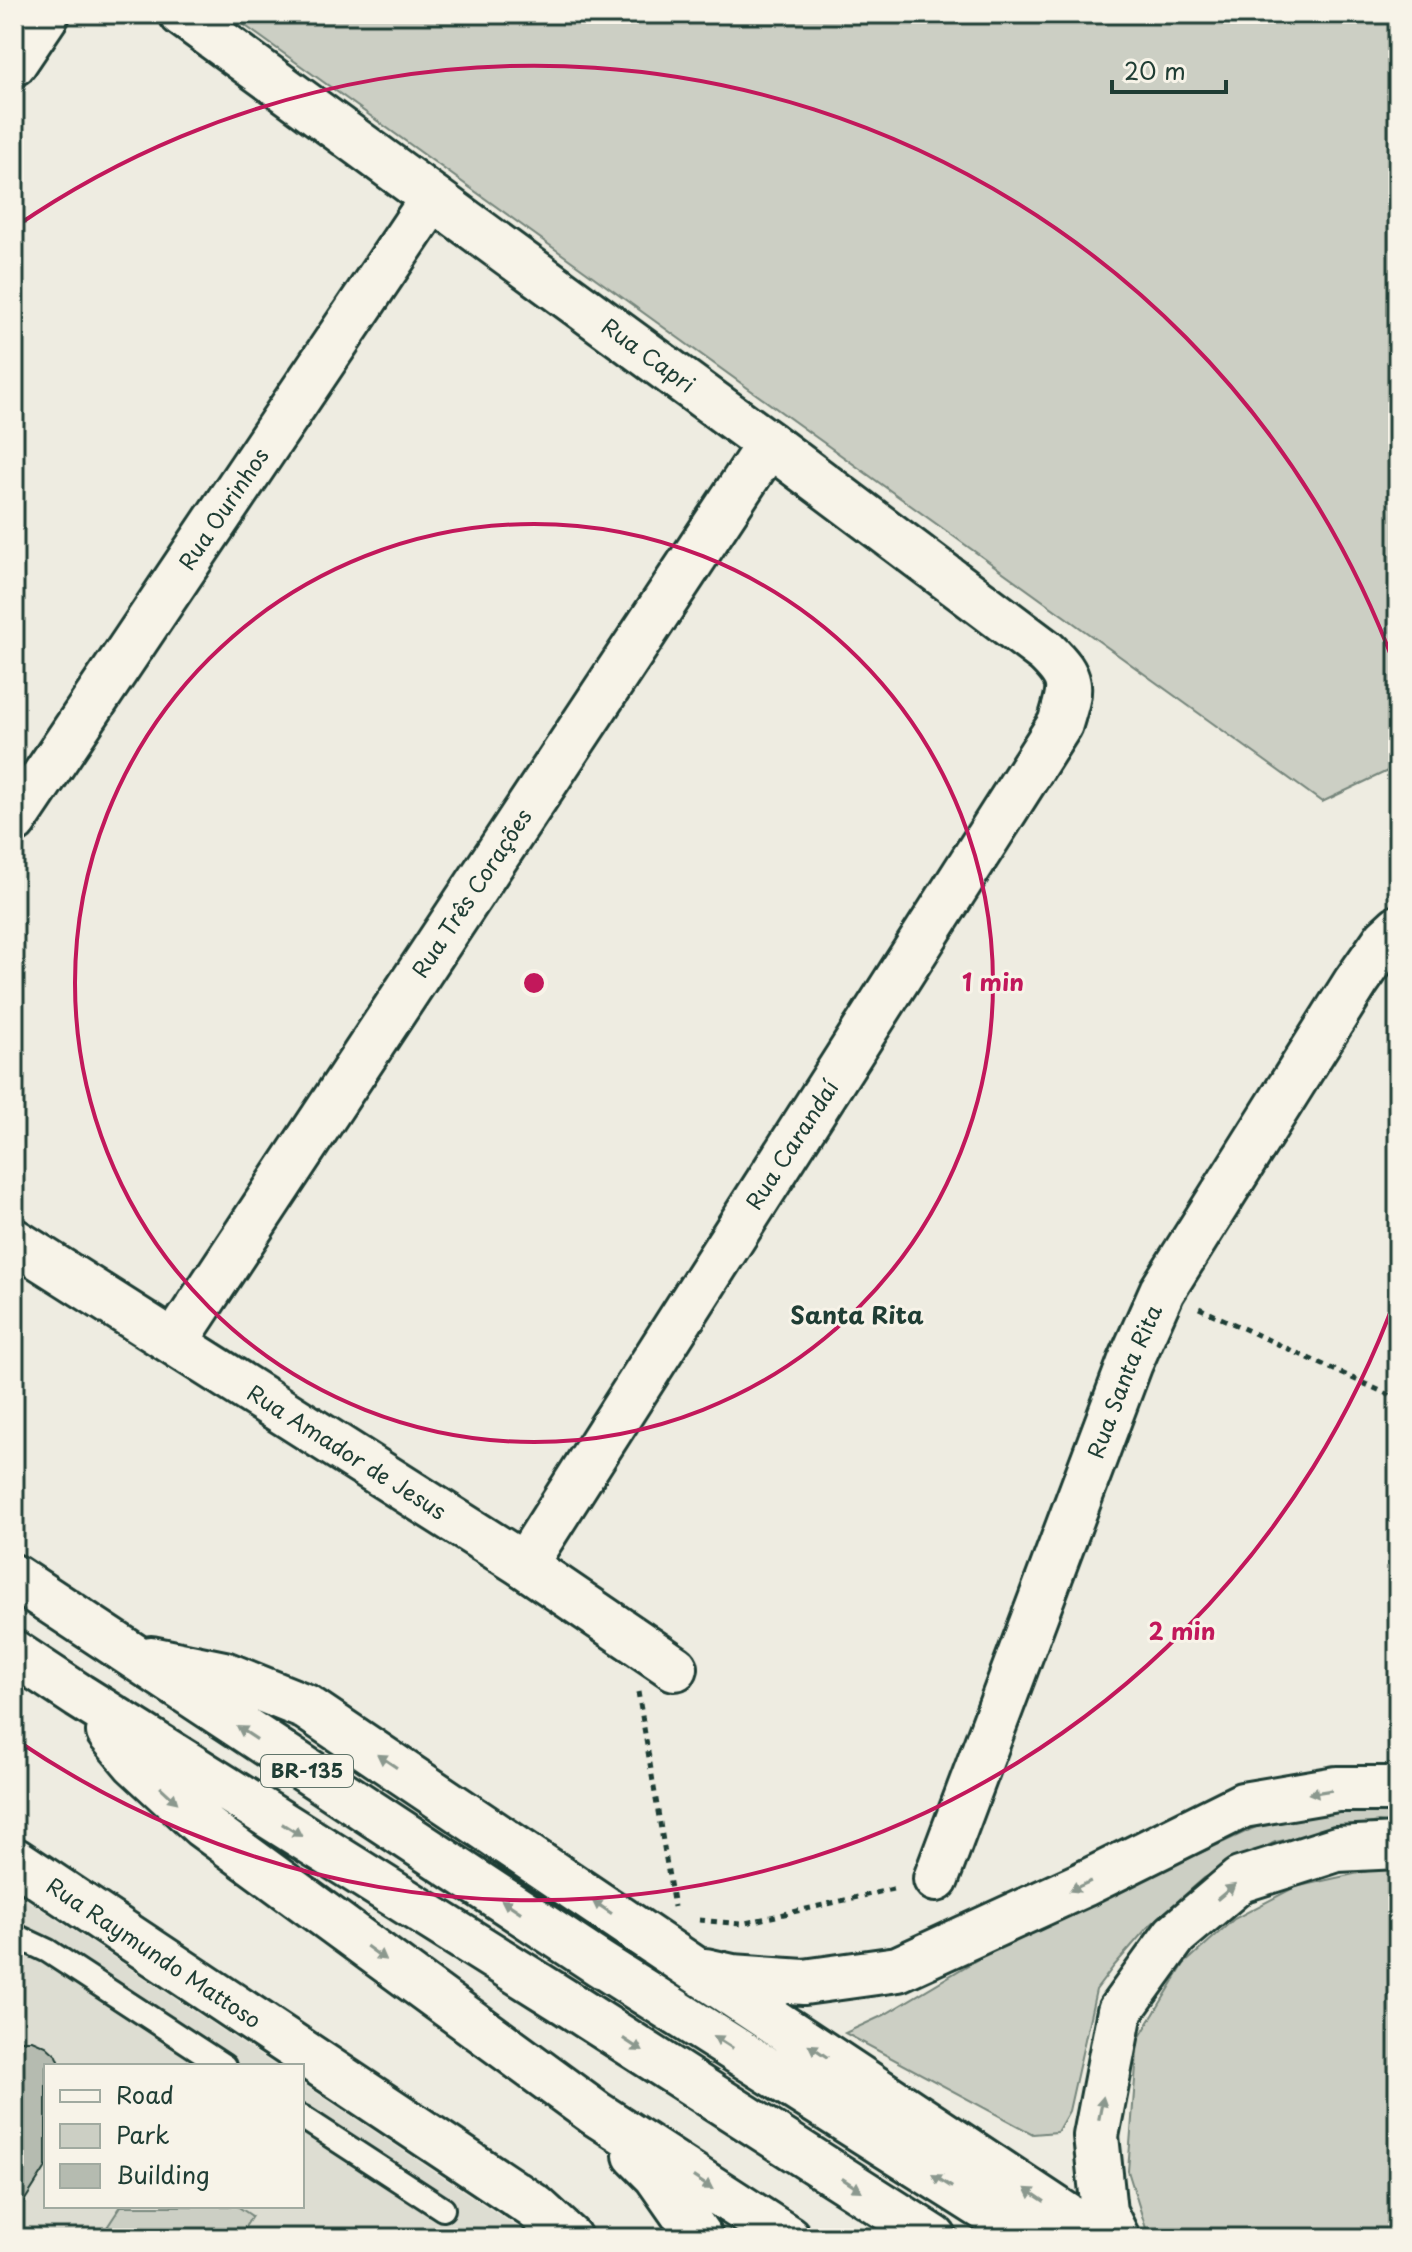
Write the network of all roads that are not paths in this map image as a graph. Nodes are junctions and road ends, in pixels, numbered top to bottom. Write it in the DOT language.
graph roads {
  1 [pos="47,14"];
  2 [pos="182,14"];
  3 [pos="14,63"];
  4 [pos="433,198"];
  5 [pos="769,444"];
  6 [pos="1060,724"];
  7 [pos="14,821"];
  8 [pos="1398,928"];
  9 [pos="14,1241"];
  10 [pos="175,1342"];
  11 [pos="524,1565"];
  12 [pos="14,1577"];
  13 [pos="14,1653"];
  14 [pos="128,1654"];
  15 [pos="675,1668"];
  16 [pos="79,1696"];
  17 [pos="1398,1789"];
  18 [pos="1398,1846"];
  19 [pos="14,1860"];
  20 [pos="936,1879"];
  21 [pos="14,1935"];
  22 [pos="693,1968"];
  23 [pos="221,2064"];
  24 [pos="595,2113"];
  25 [pos="304,2118"];
  26 [pos="443,2209"];
  27 [pos="569,2238"];
  28 [pos="700,2238"];
  29 [pos="788,2238"];
  30 [pos="934,2238"];
  31 [pos="1032,2238"];
  32 [pos="1100,2238"];
  33 [pos="1117,2238"];
  1 -- 3 [label="main road"];
  2 -- 4 [label="main road, Rua Capri"];
  4 -- 5 [label="main road, Rua Capri"];
  4 -- 7 [label="main road, Rua Ourinhos"];
  5 -- 6 [label="main road, Rua Capri"];
  5 -- 10 [label="main road, Rua Três Corações"];
  6 -- 11 [label="main road, Rua Carandaí"];
  8 -- 20 [label="main road, Rua Santa Rita"];
  9 -- 10 [label="main road, Rua Amador de Jesus"];
  10 -- 11 [label="main road, Rua Amador de Jesus"];
  11 -- 15 [label="main road, Rua Amador de Jesus"];
  12 -- 14 [label="main road, BR-135"];
  13 -- 16 [label="main road, BR-135"];
  22 -- 14 [label="main road, one-way"];
  31 -- 14 [label="main road, BR-135, one-way"];
  16 -- 24 [label="main road, one-way"];
  16 -- 30 [label="main road, BR-135, one-way"];
  17 -- 22 [label="main road, one-way"];
  33 -- 18 [label="main road, one-way"];
  19 -- 27 [label="main road, Rua Raymundo Mattoso"];
  21 -- 23 [label="lane"];
  32 -- 22 [label="main road, one-way"];
  24 -- 28 [label="main road"];
  24 -- 29 [label="main road, one-way"];
  25 -- 26 [label="lane"];
}
